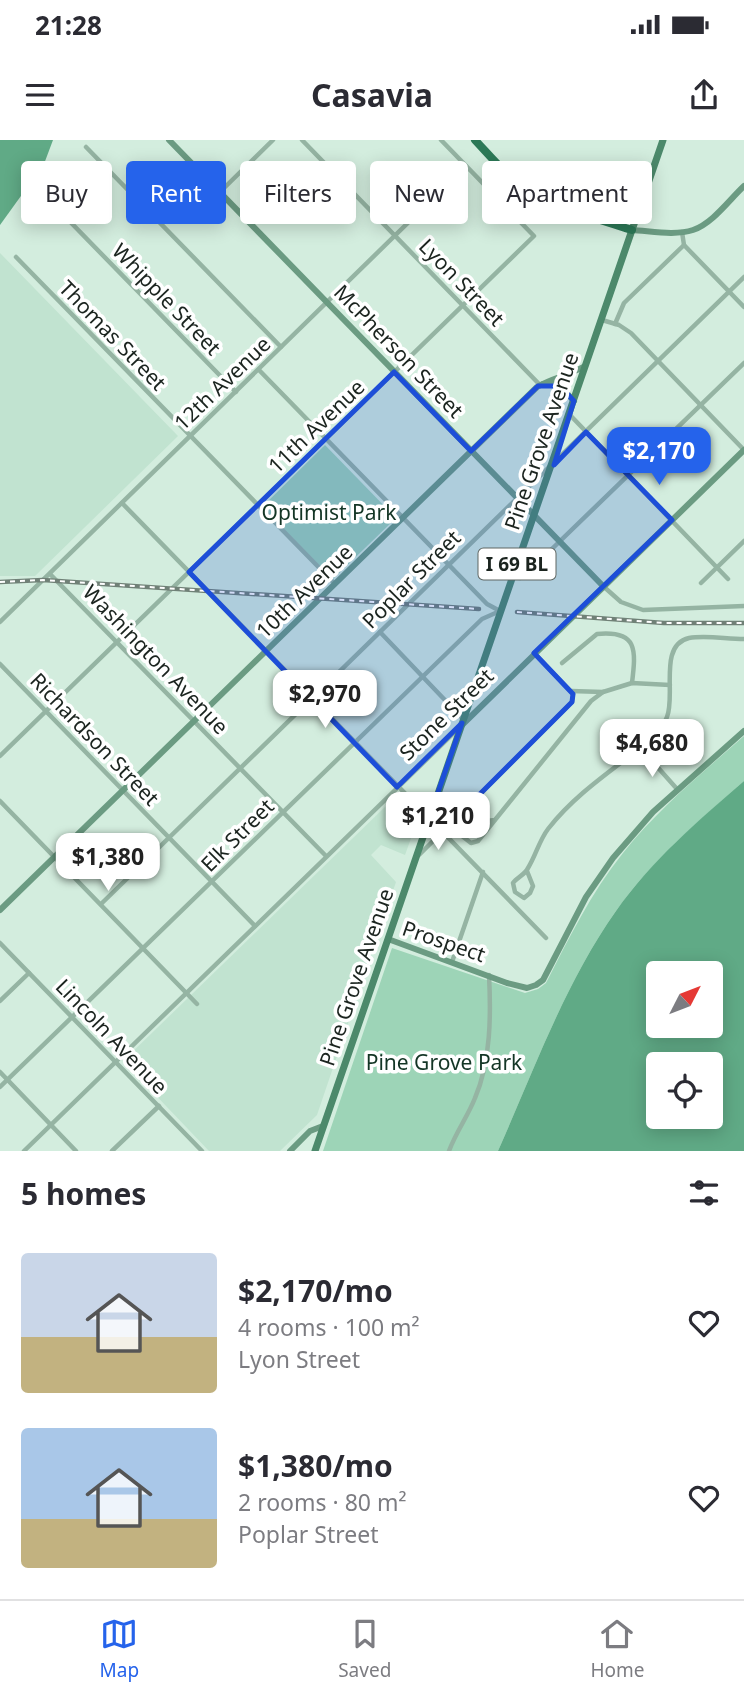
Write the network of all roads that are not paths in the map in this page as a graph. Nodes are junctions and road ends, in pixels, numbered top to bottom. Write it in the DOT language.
graph roads {
  1 [pos="169,140"];
  2 [pos="274,140"];
  3 [pos="302,140"];
  4 [pos="441,140"];
  5 [pos="475,140"];
  6 [pos="663,140"];
  7 [pos="86,147"];
  8 [pos="190,161"];
  9 [pos="461,161"];
  10 [pos="468,168"];
  11 [pos="226,186"];
  12 [pos="744,186"];
  13 [pos="226,198"];
  14 [pos="72,224"];
  15 [pos="407,224"];
  16 [pos="632,230"];
  17 [pos="682,232"];
  18 [pos="395,236"];
  19 [pos="684,245"];
  20 [pos="16,257"];
  21 [pos="744,277"];
  22 [pos="729,292"];
  23 [pos="327,303"];
  24 [pos="463,305"];
  25 [pos="744,307"];
  26 [pos="601,319"];
  27 [pos="615,324"];
  28 [pos="281,347"];
  29 [pos="658,361"];
  30 [pos="744,363"];
  31 [pos="585,366"];
  32 [pos="259,370"];
  33 [pos="394,372"];
  34 [pos="541,385"];
  35 [pos="236,392"];
  36 [pos="574,401"];
  37 [pos="701,405"];
  38 [pos="570,415"];
  39 [pos="586,432"];
  40 [pos="190,437"];
  41 [pos="326,438"];
  42 [pos="744,450"];
  43 [pos="471,451"];
  44 [pos="552,465"];
  45 [pos="630,475"];
  46 [pos="516,497"];
  47 [pos="122,503"];
  48 [pos="257,505"];
  49 [pos="534,515"];
  50 [pos="402,518"];
  51 [pos="672,520"];
  52 [pos="744,541"];
  53 [pos="561,542"];
  54 [pos="449,565"];
  55 [pos="717,568"];
  56 [pos="189,572"];
  57 [pos="51,574"];
  58 [pos="512,577"];
  59 [pos="728,579"];
  60 [pos="701,583"];
  61 [pos="335,584"];
  62 [pos="603,586"];
  63 [pos="744,606"];
  64 [pos="501,611"];
  65 [pos="0,622"];
  66 [pos="380,632"];
  67 [pos="744,639"];
  68 [pos="117,641"];
  69 [pos="267,651"];
  70 [pos="534,653"];
  71 [pos="562,663"];
  72 [pos="0,664"];
  73 [pos="423,676"];
  74 [pos="632,683"];
  75 [pos="670,685"];
  76 [pos="570,691"];
  77 [pos="603,692"];
  78 [pos="312,698"];
  79 [pos="46,710"];
  80 [pos="194,721"];
  81 [pos="462,723"];
  82 [pos="744,731"];
  83 [pos="354,742"];
  84 [pos="646,743"];
  85 [pos="635,752"];
  86 [pos="645,753"];
  87 [pos="0,755"];
  88 [pos="240,768"];
  89 [pos="397,787"];
  90 [pos="677,789"];
  91 [pos="123,790"];
  92 [pos="0,801"];
  93 [pos="283,812"];
  94 [pos="429,818"];
  95 [pos="495,820"];
  96 [pos="442,831"];
  97 [pos="169,837"];
  98 [pos="326,856"];
  99 [pos="55,857"];
  100 [pos="416,858"];
  101 [pos="483,872"];
  102 [pos="527,872"];
  103 [pos="212,882"];
  104 [pos="101,904"];
  105 [pos="0,911"];
  106 [pos="255,926"];
  107 [pos="546,938"];
  108 [pos="388,939"];
  109 [pos="0,943"];
  110 [pos="143,948"];
  111 [pos="452,961"];
  112 [pos="29,973"];
  113 [pos="489,975"];
  114 [pos="186,993"];
  115 [pos="0,1001"];
  116 [pos="197,1003"];
  117 [pos="72,1018"];
  118 [pos="115,1062"];
  119 [pos="0,1072"];
  120 [pos="8,1080"];
  121 [pos="0,1087"];
  122 [pos="159,1106"];
  123 [pos="51,1125"];
  124 [pos="323,1126"];
  125 [pos="24,1151"];
  126 [pos="76,1151"];
  127 [pos="112,1151"];
  128 [pos="202,1151"];
  129 [pos="290,1151"];
  130 [pos="315,1151"];
  131 [pos="449,1151"];
  1 -- 8 [label="street, McPherson Street"];
  2 -- 11 [label="street"];
  3 -- 18 [label="street, Lyon Street"];
  4 -- 9 [label="street"];
  5 -- 16 [label="highway"];
  6 -- 16 [label="main road, Pine Grove Avenue / I 69 BL"];
  7 -- 28 [label="street"];
  10 -- 24 [label="street, 11th Avenue"];
  12 -- 17 [label="street"];
  13 -- 23 [label="street, McPherson Street"];
  14 -- 35 [label="street, Whipple Street"];
  15 -- 18 [label="street, 12th Avenue"];
  16 -- 17 [label="street"];
  16 -- 26 [label="main road, Pine Grove Avenue / I 69 BL"];
  17 -- 19 [label="street"];
  18 -- 23 [label="street, 12th Avenue"];
  18 -- 24 [label="street, Lyon Street"];
  19 -- 22 [label="street"];
  19 -- 27 [label="street"];
  20 -- 40 [label="street, Thomas Street"];
  21 -- 22 [label="street, Poplar Street"];
  22 -- 25 [label="street"];
  22 -- 29 [label="street, Poplar Street"];
  23 -- 28 [label="street, 12th Avenue"];
  23 -- 33 [label="street, McPherson Street"];
  24 -- 33 [label="street, 11th Avenue"];
  24 -- 34 [label="street, Lyon Street"];
  26 -- 27 [label="street"];
  26 -- 31 [label="main road, Pine Grove Avenue / I 69 BL"];
  27 -- 29 [label="street"];
  28 -- 32 [label="street, 12th Avenue"];
  29 -- 37 [label="street"];
  29 -- 39 [label="street, Poplar Street"];
  30 -- 37 [label="street"];
  31 -- 34 [label="street, 10th Avenue"];
  31 -- 36 [label="main road, Pine Grove Avenue / I 69 BL"];
  32 -- 35 [label="street, 12th Avenue"];
  32 -- 41 [label="street"];
  33 -- 41 [label="street, 11th Avenue"];
  33 -- 43 [label="street, McPherson Street"];
  34 -- 36 [label="street"];
  34 -- 43 [label="street, 10th Avenue"];
  35 -- 40 [label="street, 12th Avenue"];
  36 -- 38 [label="main road, Pine Grove Avenue / I 69 BL"];
  37 -- 42 [label="street"];
  37 -- 45 [label="street"];
  38 -- 39 [label="street"];
  38 -- 44 [label="main road, Pine Grove Avenue / I 69 BL"];
  39 -- 44 [label="street, Poplar Street"];
  39 -- 45 [label="street"];
  40 -- 47 [label="street, 12th Avenue"];
  40 -- 48 [label="street, Thomas Street"];
  41 -- 48 [label="street, 11th Avenue"];
  41 -- 50 [label="street"];
  42 -- 51 [label="street, Stone Street"];
  43 -- 46 [label="street, McPherson Street"];
  43 -- 50 [label="street, 10th Avenue"];
  44 -- 46 [label="street, Poplar Street"];
  44 -- 49 [label="main road, Pine Grove Avenue / I 69 BL"];
  45 -- 51 [label="street"];
  45 -- 53 [label="street"];
  46 -- 49 [label="street, McPherson Street"];
  46 -- 54 [label="street, Poplar Street"];
  47 -- 56 [label="street"];
  47 -- 57 [label="street, 12th Avenue"];
  48 -- 56 [label="street, 11th Avenue"];
  48 -- 61 [label="street, Thomas Street"];
  49 -- 53 [label="street, McPherson Street"];
  49 -- 58 [label="main road, Pine Grove Avenue / I 69 BL"];
  50 -- 54 [label="street"];
  50 -- 61 [label="street, 10th Avenue"];
  51 -- 55 [label="street"];
  51 -- 62 [label="street, Stone Street"];
  52 -- 55 [label="street"];
  53 -- 58 [label="street"];
  53 -- 62 [label="street, McPherson Street"];
  54 -- 64 [label="street"];
  54 -- 66 [label="street, Poplar Street"];
  55 -- 59 [label="street"];
  55 -- 60 [label="street"];
  56 -- 68 [label="street, 11th Avenue"];
  56 -- 69 [label="street"];
  57 -- 65 [label="street, 12th Avenue"];
  57 -- 68 [label="street, Washington Avenue"];
  58 -- 64 [label="main road, Pine Grove Avenue / I 69 BL"];
  61 -- 69 [label="street, 10th Avenue"];
  62 -- 63 [label="street"];
  62 -- 70 [label="street, Stone Street"];
  64 -- 73 [label="street, Elk Street"];
  64 -- 81 [label="main road, Pine Grove Avenue / I 69 BL"];
  66 -- 73 [label="street"];
  66 -- 78 [label="street, Poplar Street"];
  67 -- 75 [label="street"];
  68 -- 79 [label="street, 11th Avenue"];
  68 -- 80 [label="street, Washington Avenue"];
  69 -- 78 [label="street"];
  69 -- 80 [label="street, 10th Avenue"];
  70 -- 76 [label="street"];
  70 -- 81 [label="street, Stone Street"];
  71 -- 74 [label="street"];
  72 -- 79 [label="street, Richardson Street"];
  73 -- 81 [label="street"];
  73 -- 83 [label="street, Elk Street"];
  74 -- 75 [label="street"];
  74 -- 77 [label="street"];
  75 -- 84 [label="street"];
  76 -- 77 [label="street"];
  76 -- 96 [label="street"];
  77 -- 95 [label="street"];
  78 -- 83 [label="street"];
  78 -- 88 [label="street, Poplar Street"];
  79 -- 87 [label="street, 11th Avenue"];
  79 -- 91 [label="street, Richardson Street"];
  80 -- 88 [label="street, Washington Avenue"];
  80 -- 91 [label="street, 10th Avenue"];
  81 -- 89 [label="street, Stone Street"];
  81 -- 94 [label="main road, Pine Grove Avenue / I 69 BL"];
  82 -- 90 [label="street"];
  83 -- 89 [label="street"];
  83 -- 93 [label="street, Elk Street"];
  84 -- 85 [label="street"];
  84 -- 86 [label="street"];
  85 -- 86 [label="street"];
  85 -- 102 [label="street"];
  86 -- 90 [label="street"];
  88 -- 93 [label="street, Washington Avenue"];
  88 -- 97 [label="street, Poplar Street"];
  89 -- 94 [label="street"];
  89 -- 98 [label="street, Stone Street"];
  90 -- 113 [label="street, Prospect"];
  91 -- 97 [label="street, Richardson Street"];
  91 -- 99 [label="street, 10th Avenue"];
  92 -- 99 [label="street"];
  93 -- 98 [label="street, Washington Avenue"];
  93 -- 103 [label="street, Elk Street"];
  94 -- 96 [label="street"];
  94 -- 100 [label="main road, Pine Grove Avenue / I 69 BL"];
  95 -- 95 [label="street"];
  96 -- 100 [label="street"];
  96 -- 101 [label="street"];
  97 -- 103 [label="street, Richardson Street"];
  97 -- 104 [label="street, Poplar Street"];
  98 -- 106 [label="street, Stone Street"];
  99 -- 104 [label="street"];
  99 -- 105 [label="street, 10th Avenue"];
  100 -- 108 [label="main road, Pine Grove Avenue / I 69 BL"];
  101 -- 107 [label="street"];
  101 -- 111 [label="street"];
  102 -- 102 [label="street"];
  103 -- 106 [label="street, Richardson Street"];
  103 -- 110 [label="street, Elk Street"];
  104 -- 110 [label="street"];
  106 -- 114 [label="street, Stone Street"];
  108 -- 111 [label="street, Prospect"];
  108 -- 124 [label="main road, Pine Grove Avenue / I 69 BL"];
  109 -- 112 [label="street, Lincoln Avenue"];
  110 -- 114 [label="street"];
  110 -- 117 [label="street, Elk Street"];
  111 -- 113 [label="street, Prospect"];
  112 -- 115 [label="street"];
  112 -- 117 [label="street, Lincoln Avenue"];
  113 -- 131 [label="street"];
  114 -- 116 [label="street"];
  114 -- 118 [label="street, Stone Street"];
  117 -- 118 [label="street, Lincoln Avenue"];
  117 -- 120 [label="street, Elk Street"];
  118 -- 122 [label="street, Lincoln Avenue"];
  118 -- 123 [label="street, Stone Street"];
  119 -- 120 [label="street"];
  120 -- 121 [label="street, Elk Street"];
  120 -- 123 [label="street"];
  122 -- 127 [label="street"];
  122 -- 128 [label="street, Lincoln Avenue"];
  123 -- 125 [label="street, Stone Street"];
  123 -- 126 [label="street"];
  124 -- 129 [label="street"];
  124 -- 130 [label="main road, Pine Grove Avenue / I 69 BL"];
}
